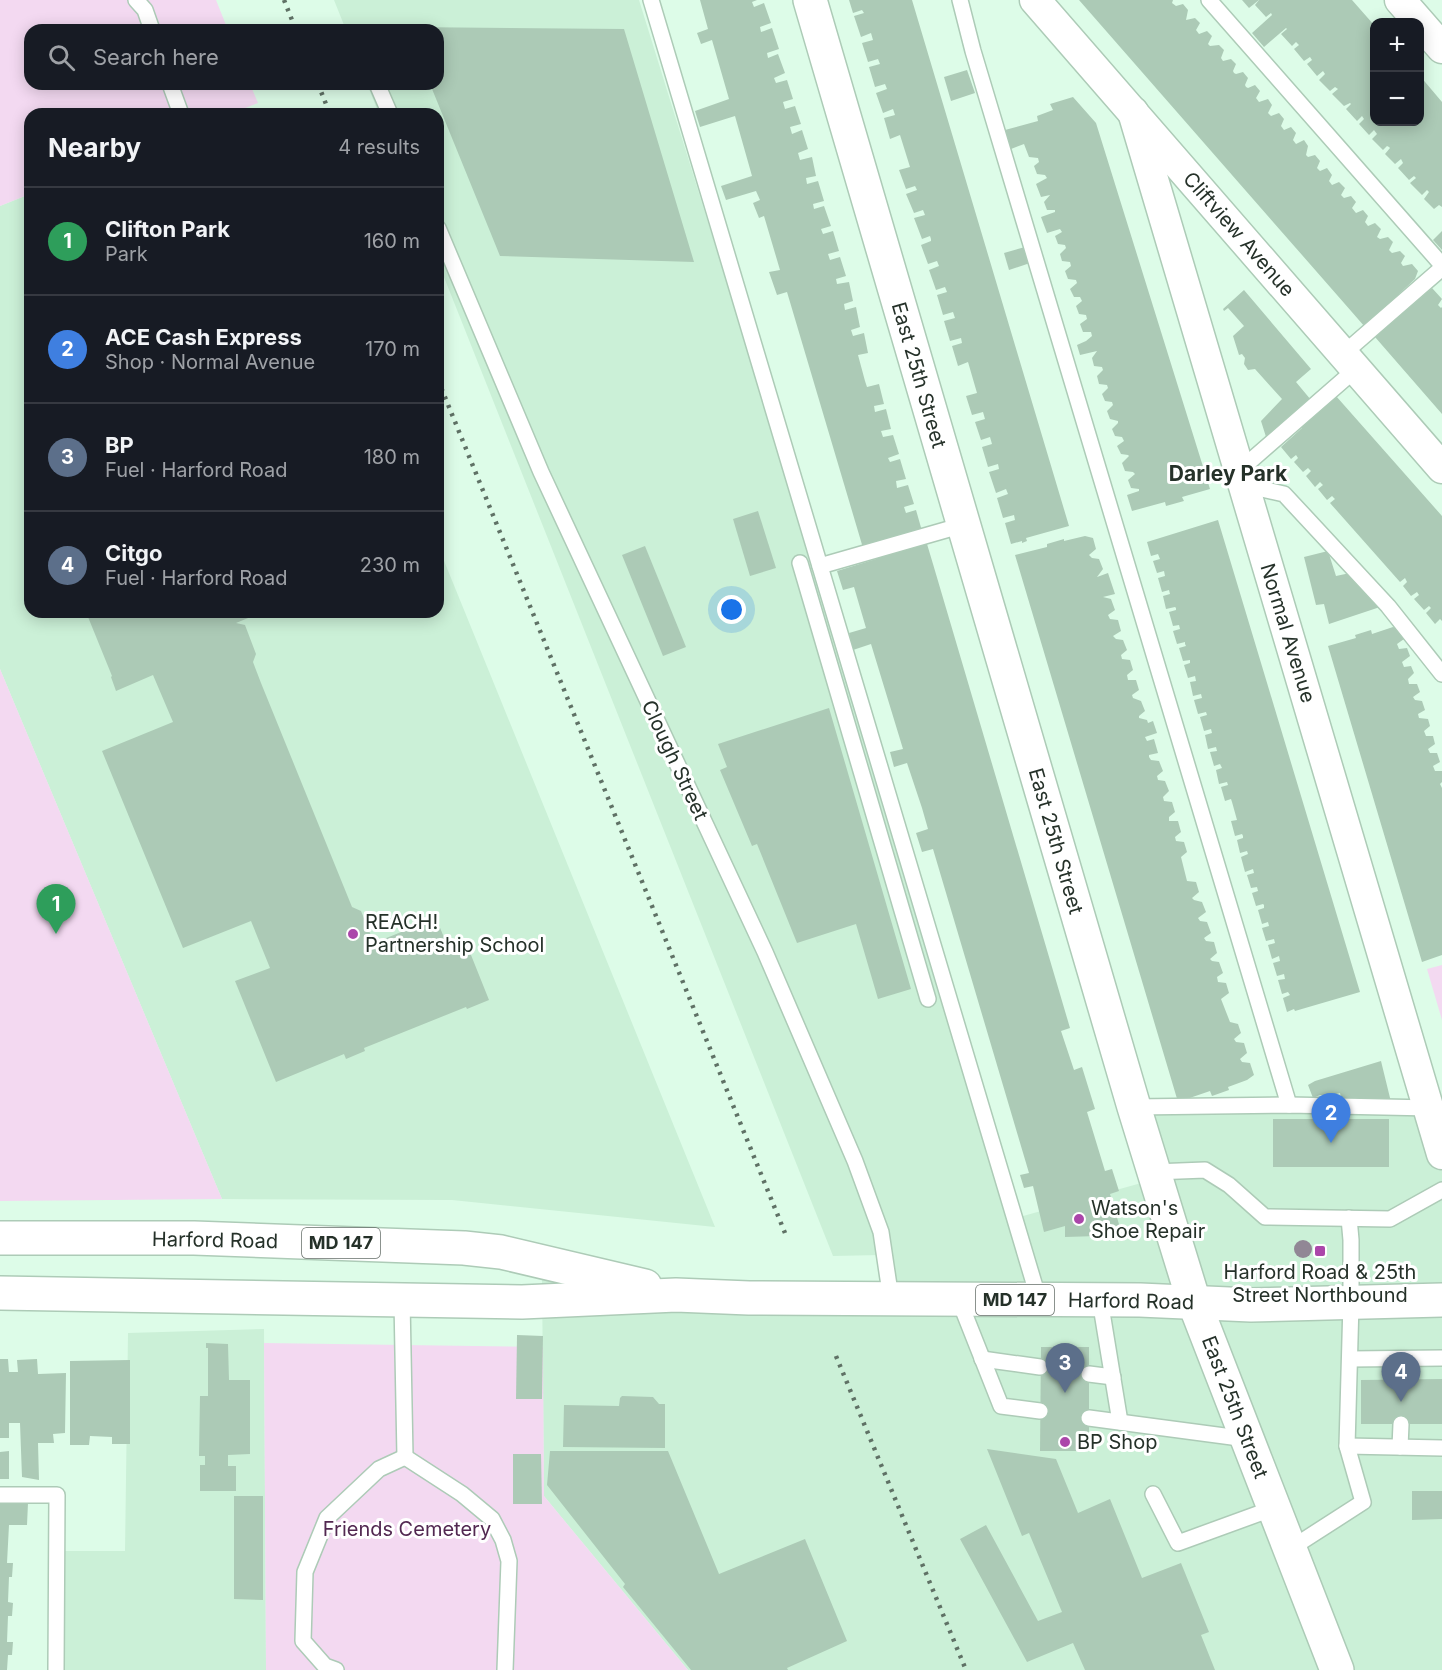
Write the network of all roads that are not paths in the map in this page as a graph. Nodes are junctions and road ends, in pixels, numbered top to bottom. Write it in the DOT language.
graph roads {
  1 [pos="136,0"];
  2 [pos="651,0"];
  3 [pos="810,0"];
  4 [pos="960,0"];
  5 [pos="1035,0"];
  6 [pos="1209,0"];
  7 [pos="1400,0"];
  8 [pos="150,24"];
  9 [pos="1442,48"];
  10 [pos="173,90"];
  11 [pos="380,90"];
  12 [pos="179,108"];
  13 [pos="387,108"];
  14 [pos="1133,112"];
  15 [pos="444,242"];
  16 [pos="1442,267"];
  17 [pos="1349,361"];
  18 [pos="1442,468"];
  19 [pos="1242,478"];
  20 [pos="963,525"];
  21 [pos="800,562"];
  22 [pos="820,566"];
  23 [pos="1442,674"];
  24 [pos="928,999"];
  25 [pos="1289,1105"];
  26 [pos="1134,1107"];
  27 [pos="1435,1108"];
  28 [pos="1442,1154"];
  29 [pos="1154,1172"];
  30 [pos="1442,1190"];
  31 [pos="1349,1218"];
  32 [pos="0,1238"];
  33 [pos="0,1293"];
  34 [pos="676,1295"];
  35 [pos="891,1299"];
  36 [pos="959,1300"];
  37 [pos="1039,1300"];
  38 [pos="1100,1300"];
  39 [pos="1442,1300"];
  40 [pos="402,1301"];
  41 [pos="1194,1302"];
  42 [pos="1351,1303"];
  43 [pos="1442,1358"];
  44 [pos="982,1359"];
  45 [pos="1350,1359"];
  46 [pos="1406,1359"];
  47 [pos="1040,1367"];
  48 [pos="1089,1374"];
  49 [pos="1113,1377"];
  50 [pos="1403,1380"];
  51 [pos="1040,1411"];
  52 [pos="1089,1418"];
  53 [pos="1120,1422"];
  54 [pos="1401,1424"];
  55 [pos="1247,1439"];
  56 [pos="1347,1446"];
  57 [pos="1400,1447"];
  58 [pos="1442,1448"];
  59 [pos="405,1457"];
  60 [pos="1153,1494"];
  61 [pos="0,1495"];
  62 [pos="1274,1508"];
  63 [pos="1290,1549"];
  64 [pos="56,1670"];
  65 [pos="336,1670"];
  66 [pos="505,1670"];
  67 [pos="1337,1670"];
  1 -- 8 [label="lane"];
  2 -- 22 [label="lane"];
  3 -- 20 [label="main road, East 25th Street"];
  4 -- 25 [label="lane"];
  5 -- 14 [label="street, Cliftview Avenue"];
  6 -- 16 [label="lane"];
  7 -- 9 [label="street"];
  10 -- 12 [label="lane"];
  11 -- 13 [label="lane"];
  14 -- 17 [label="street, Cliftview Avenue"];
  14 -- 19 [label="street, Normal Avenue"];
  15 -- 35 [label="lane, Clough Street"];
  16 -- 17 [label="lane"];
  17 -- 18 [label="street, Cliftview Avenue"];
  17 -- 19 [label="lane"];
  19 -- 23 [label="lane"];
  19 -- 27 [label="street, Normal Avenue"];
  20 -- 22 [label="lane"];
  20 -- 26 [label="main road, East 25th Street"];
  21 -- 24 [label="lane"];
  22 -- 37 [label="lane"];
  25 -- 26 [label="lane"];
  25 -- 27 [label="lane"];
  26 -- 29 [label="main road, East 25th Street"];
  27 -- 28 [label="street, Normal Avenue"];
  29 -- 31 [label="lane"];
  29 -- 41 [label="main road, East 25th Street"];
  30 -- 31 [label="lane"];
  31 -- 42 [label="lane"];
  32 -- 34 [label="main road, Harford Road / MD 147"];
  33 -- 40 [label="main road, Harford Road / MD 147"];
  34 -- 35 [label="main road, Harford Road / MD 147"];
  34 -- 40 [label="main road, Harford Road / MD 147"];
  35 -- 36 [label="main road, Harford Road / MD 147"];
  36 -- 37 [label="main road, Harford Road / MD 147"];
  36 -- 44 [label="lane"];
  37 -- 38 [label="main road, Harford Road / MD 147"];
  38 -- 41 [label="main road, Harford Road / MD 147"];
  38 -- 49 [label="lane"];
  39 -- 42 [label="main road, Harford Road / MD 147"];
  40 -- 59 [label="lane"];
  41 -- 42 [label="main road, Harford Road / MD 147"];
  41 -- 55 [label="main road, East 25th Street"];
  42 -- 45 [label="lane"];
  43 -- 46 [label="lane"];
  44 -- 47 [label="lane"];
  44 -- 51 [label="lane"];
  45 -- 46 [label="lane"];
  45 -- 56 [label="lane"];
  46 -- 50 [label="lane"];
  48 -- 49 [label="lane"];
  49 -- 53 [label="lane"];
  52 -- 53 [label="lane"];
  53 -- 55 [label="lane"];
  54 -- 57 [label="lane"];
  55 -- 62 [label="main road, East 25th Street"];
  56 -- 57 [label="lane"];
  56 -- 63 [label="lane"];
  57 -- 58 [label="lane"];
  59 -- 65 [label="lane"];
  59 -- 66 [label="lane"];
  60 -- 62 [label="lane"];
  61 -- 64 [label="lane"];
  62 -- 63 [label="main road, East 25th Street"];
  63 -- 67 [label="main road, East 25th Street"];
}
